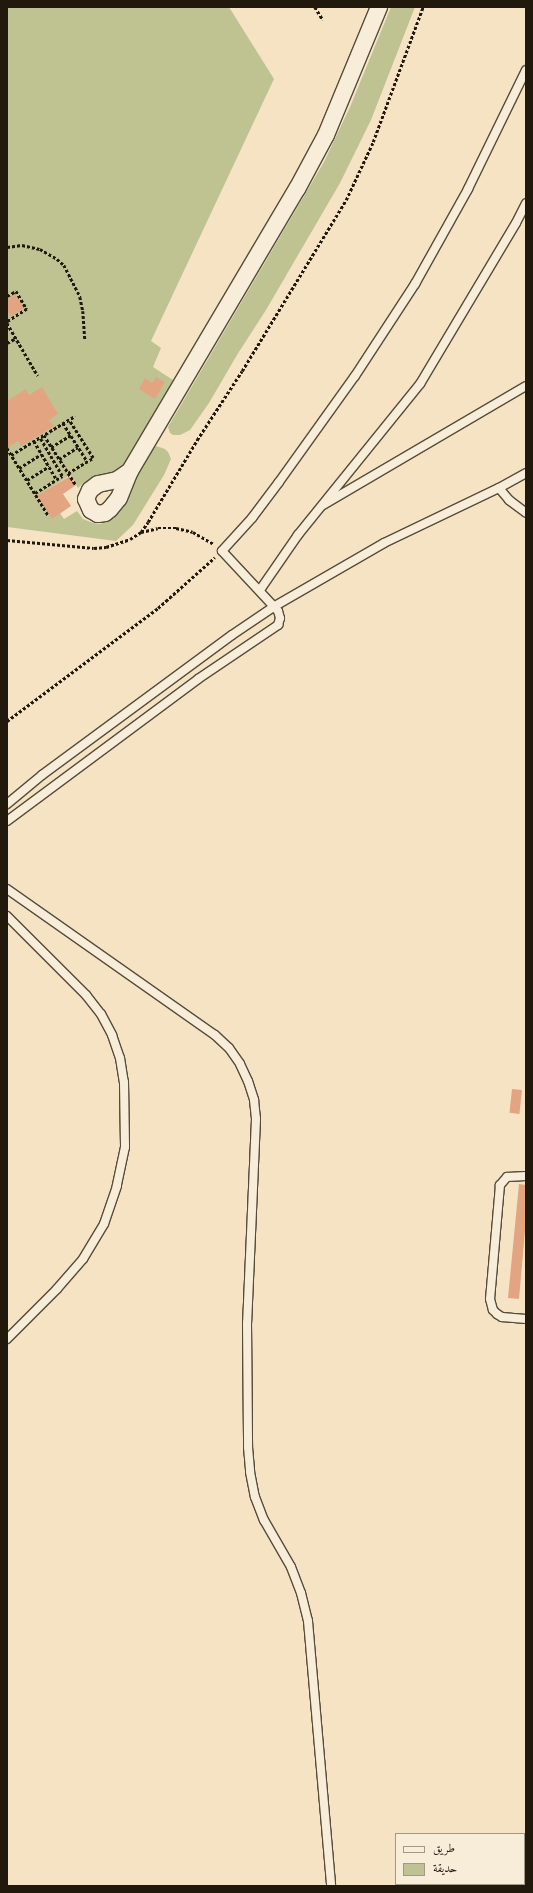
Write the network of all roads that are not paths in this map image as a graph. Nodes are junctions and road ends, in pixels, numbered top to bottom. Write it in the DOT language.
graph roads {
  1 [pos="379,7"];
  2 [pos="526,70"];
  3 [pos="526,203"];
  4 [pos="526,386"];
  5 [pos="130,471"];
  6 [pos="526,473"];
  7 [pos="499,488"];
  8 [pos="318,508"];
  9 [pos="526,513"];
  10 [pos="260,590"];
  11 [pos="275,606"];
  12 [pos="7,804"];
  13 [pos="7,821"];
  14 [pos="7,889"];
  15 [pos="7,916"];
  16 [pos="526,1176"];
  17 [pos="526,1319"];
  18 [pos="7,1339"];
  19 [pos="331,1886"];
  1 -- 5 [label="street"];
  2 -- 10 [label="lane"];
  3 -- 8 [label="lane"];
  4 -- 8 [label="lane"];
  5 -- 5 [label="street"];
  6 -- 7 [label="lane"];
  7 -- 9 [label="lane"];
  7 -- 11 [label="lane"];
  8 -- 10 [label="lane"];
  10 -- 11 [label="lane"];
  11 -- 12 [label="lane"];
  11 -- 13 [label="lane"];
  14 -- 19 [label="lane"];
  15 -- 18 [label="lane"];
  16 -- 17 [label="lane"];
}
